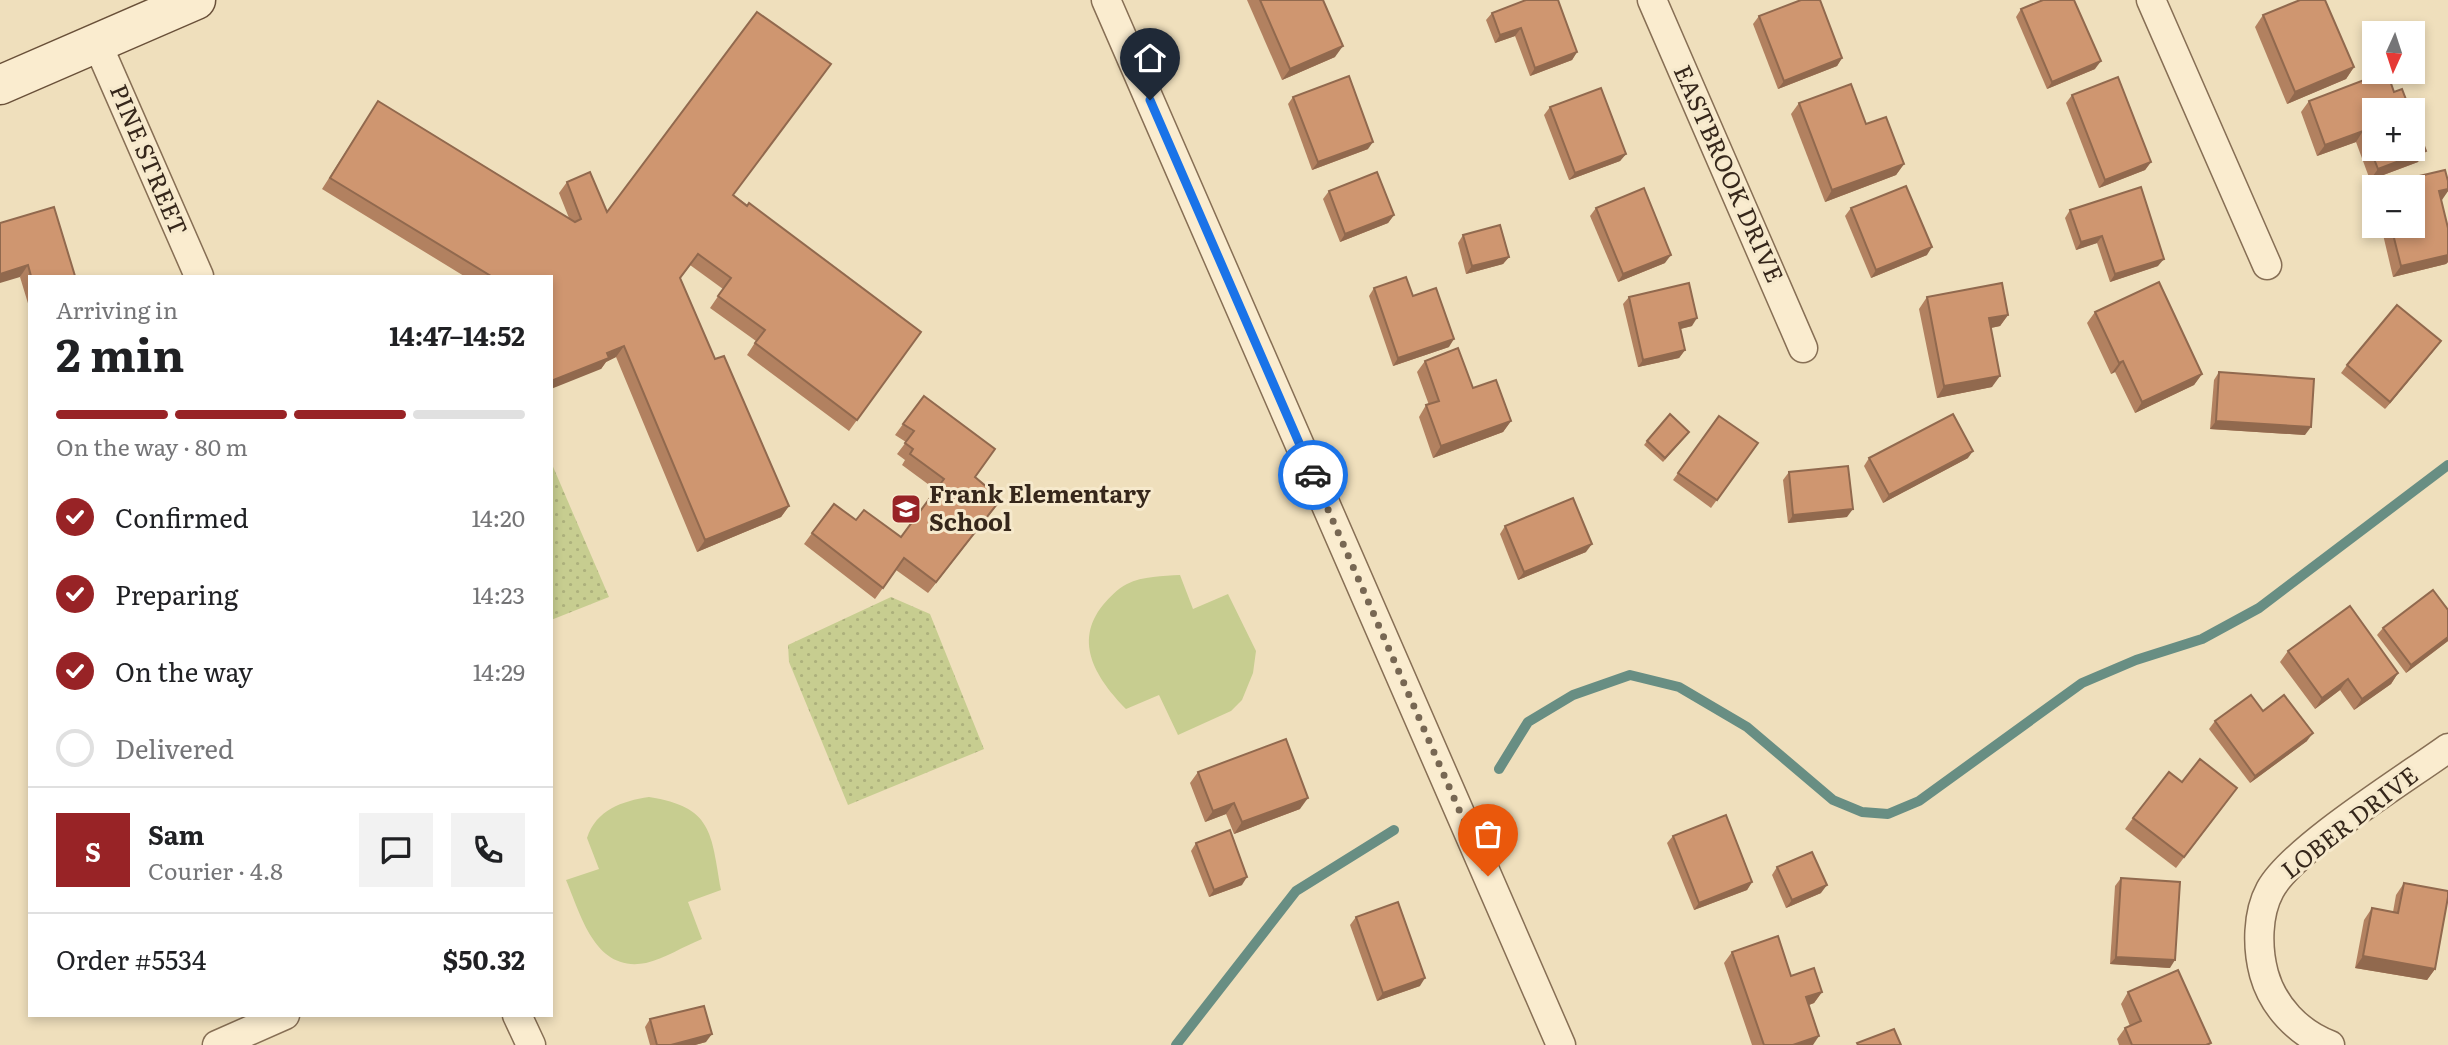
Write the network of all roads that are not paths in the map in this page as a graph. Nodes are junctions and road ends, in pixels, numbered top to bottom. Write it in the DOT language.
graph roads {
  1 [pos="196,0"];
  2 [pos="1106,0"];
  3 [pos="1652,0"];
  4 [pos="2151,0"];
  5 [pos="97,43"];
  6 [pos="0,85"];
  7 [pos="2266,265"];
  8 [pos="199,275"];
  9 [pos="1803,348"];
  10 [pos="2448,748"];
  11 [pos="280,1017"];
  12 [pos="518,1017"];
  13 [pos="217,1045"];
  14 [pos="531,1045"];
  15 [pos="1561,1045"];
  16 [pos="2330,1045"];
  1 -- 5 [label="street"];
  2 -- 15 [label="street"];
  3 -- 9 [label="street, EASTBROOK DRIVE"];
  4 -- 7 [label="street"];
  5 -- 6 [label="street"];
  5 -- 8 [label="street, PINE STREET"];
  10 -- 16 [label="street, LOBER DRIVE"];
  11 -- 13 [label="street"];
  12 -- 14 [label="street"];
}
